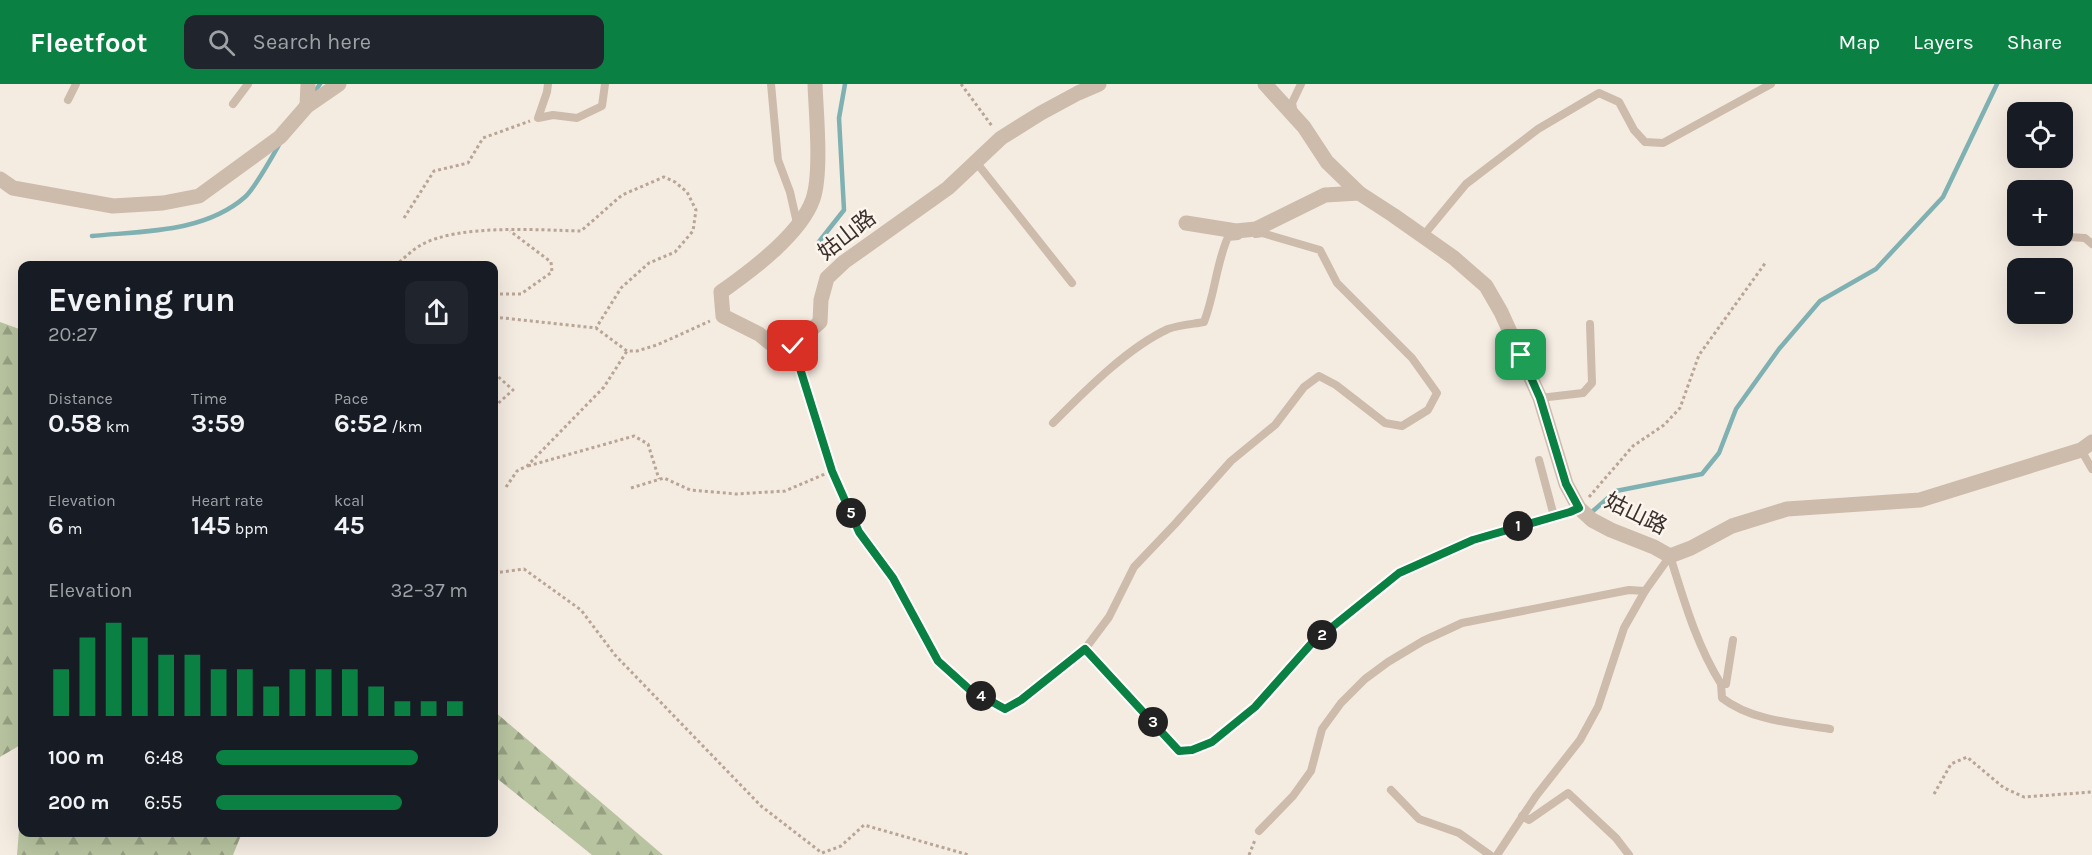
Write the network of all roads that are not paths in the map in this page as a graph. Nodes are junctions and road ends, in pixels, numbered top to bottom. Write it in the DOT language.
graph roads {
  1 [pos="76,84"];
  2 [pos="248,84"];
  3 [pos="308,84"];
  4 [pos="339,84"];
  5 [pos="548,84"];
  6 [pos="605,84"];
  7 [pos="771,84"];
  8 [pos="815,84"];
  9 [pos="1099,84"];
  10 [pos="1265,84"];
  11 [pos="1302,84"];
  12 [pos="1771,84"];
  13 [pos="68,100"];
  14 [pos="233,104"];
  15 [pos="307,106"];
  16 [pos="1294,117"];
  17 [pos="976,162"];
  18 [pos="0,179"];
  19 [pos="1359,194"];
  20 [pos="1186,223"];
  21 [pos="798,225"];
  22 [pos="1423,236"];
  23 [pos="2073,237"];
  24 [pos="2092,244"];
  25 [pos="1072,283"];
  26 [pos="1590,324"];
  27 [pos="1540,398"];
  28 [pos="1053,423"];
  29 [pos="2086,446"];
  30 [pos="1539,460"];
  31 [pos="2092,469"];
  32 [pos="1554,516"];
  33 [pos="1670,556"];
  34 [pos="1645,591"];
  35 [pos="1733,640"];
  36 [pos="1085,649"];
  37 [pos="1721,684"];
  38 [pos="1830,729"];
  39 [pos="1391,790"];
  40 [pos="1522,816"];
  41 [pos="1259,831"];
  42 [pos="1490,855"];
  43 [pos="1497,855"];
  44 [pos="1629,855"];
  1 -- 13 [label="lane"];
  2 -- 14 [label="lane"];
  3 -- 15 [label="street"];
  4 -- 15 [label="street"];
  5 -- 6 [label="lane"];
  7 -- 21 [label="lane"];
  8 -- 21 [label="street, 姑山路"];
  9 -- 17 [label="street, 姑山路"];
  10 -- 16 [label="street, 姑山路"];
  11 -- 16 [label="lane"];
  12 -- 22 [label="lane"];
  15 -- 18 [label="street"];
  16 -- 19 [label="street, 姑山路"];
  17 -- 21 [label="street, 姑山路"];
  17 -- 25 [label="lane"];
  19 -- 20 [label="street"];
  19 -- 22 [label="street, 姑山路"];
  22 -- 27 [label="street, 姑山路"];
  23 -- 24 [label="lane"];
  26 -- 27 [label="lane"];
  27 -- 33 [label="street, 姑山路"];
  28 -- 36 [label="lane"];
  29 -- 31 [label="lane"];
  29 -- 33 [label="street, 姑山路"];
  30 -- 32 [label="lane"];
  33 -- 34 [label="lane"];
  33 -- 37 [label="lane"];
  34 -- 40 [label="lane"];
  34 -- 41 [label="lane"];
  35 -- 37 [label="lane"];
  37 -- 38 [label="lane"];
  39 -- 42 [label="lane"];
  40 -- 43 [label="lane"];
  40 -- 44 [label="lane"];
}
